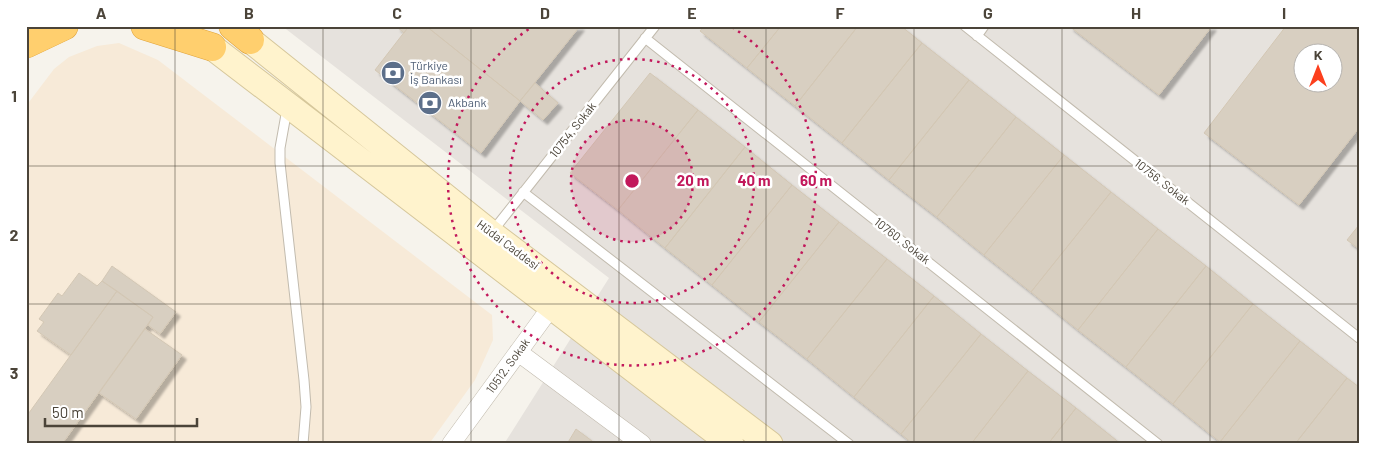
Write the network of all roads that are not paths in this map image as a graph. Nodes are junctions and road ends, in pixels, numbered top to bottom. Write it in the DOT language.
graph roads {
  1 [pos="64,26"];
  2 [pos="145,26"];
  3 [pos="184,26"];
  4 [pos="655,26"];
  5 [pos="965,26"];
  6 [pos="984,26"];
  7 [pos="241,31"];
  8 [pos="977,36"];
  9 [pos="645,38"];
  10 [pos="26,44"];
  11 [pos="212,47"];
  12 [pos="289,104"];
  13 [pos="523,192"];
  14 [pos="491,233"];
  15 [pos="558,298"];
  16 [pos="1359,338"];
  17 [pos="518,352"];
  18 [pos="303,444"];
  19 [pos="452,444"];
  20 [pos="642,444"];
  21 [pos="731,444"];
  22 [pos="770,444"];
  23 [pos="849,444"];
  24 [pos="1158,444"];
  1 -- 10 [label="highway"];
  2 -- 11 [label="highway"];
  3 -- 11 [label="highway"];
  4 -- 9 [label="lane, 10754. Sokak"];
  5 -- 8 [label="lane, 10756. Sokak"];
  6 -- 8 [label="lane"];
  7 -- 14 [label="street, Hüdai Caddesi"];
  8 -- 16 [label="lane, 10756. Sokak"];
  9 -- 13 [label="lane, 10754. Sokak"];
  9 -- 24 [label="lane, 10760. Sokak"];
  11 -- 12 [label="street, Hüdai Caddesi"];
  12 -- 15 [label="street, Hüdai Caddesi"];
  12 -- 18 [label="lane"];
  13 -- 14 [label="lane, 10754. Sokak"];
  13 -- 23 [label="lane"];
  14 -- 15 [label="street, Hüdai Caddesi"];
  15 -- 17 [label="street, 10512. Sokak"];
  15 -- 21 [label="street, Hüdai Caddesi"];
  15 -- 22 [label="street, Hüdai Caddesi"];
  17 -- 19 [label="street, 10512. Sokak"];
  17 -- 20 [label="street"];
}
